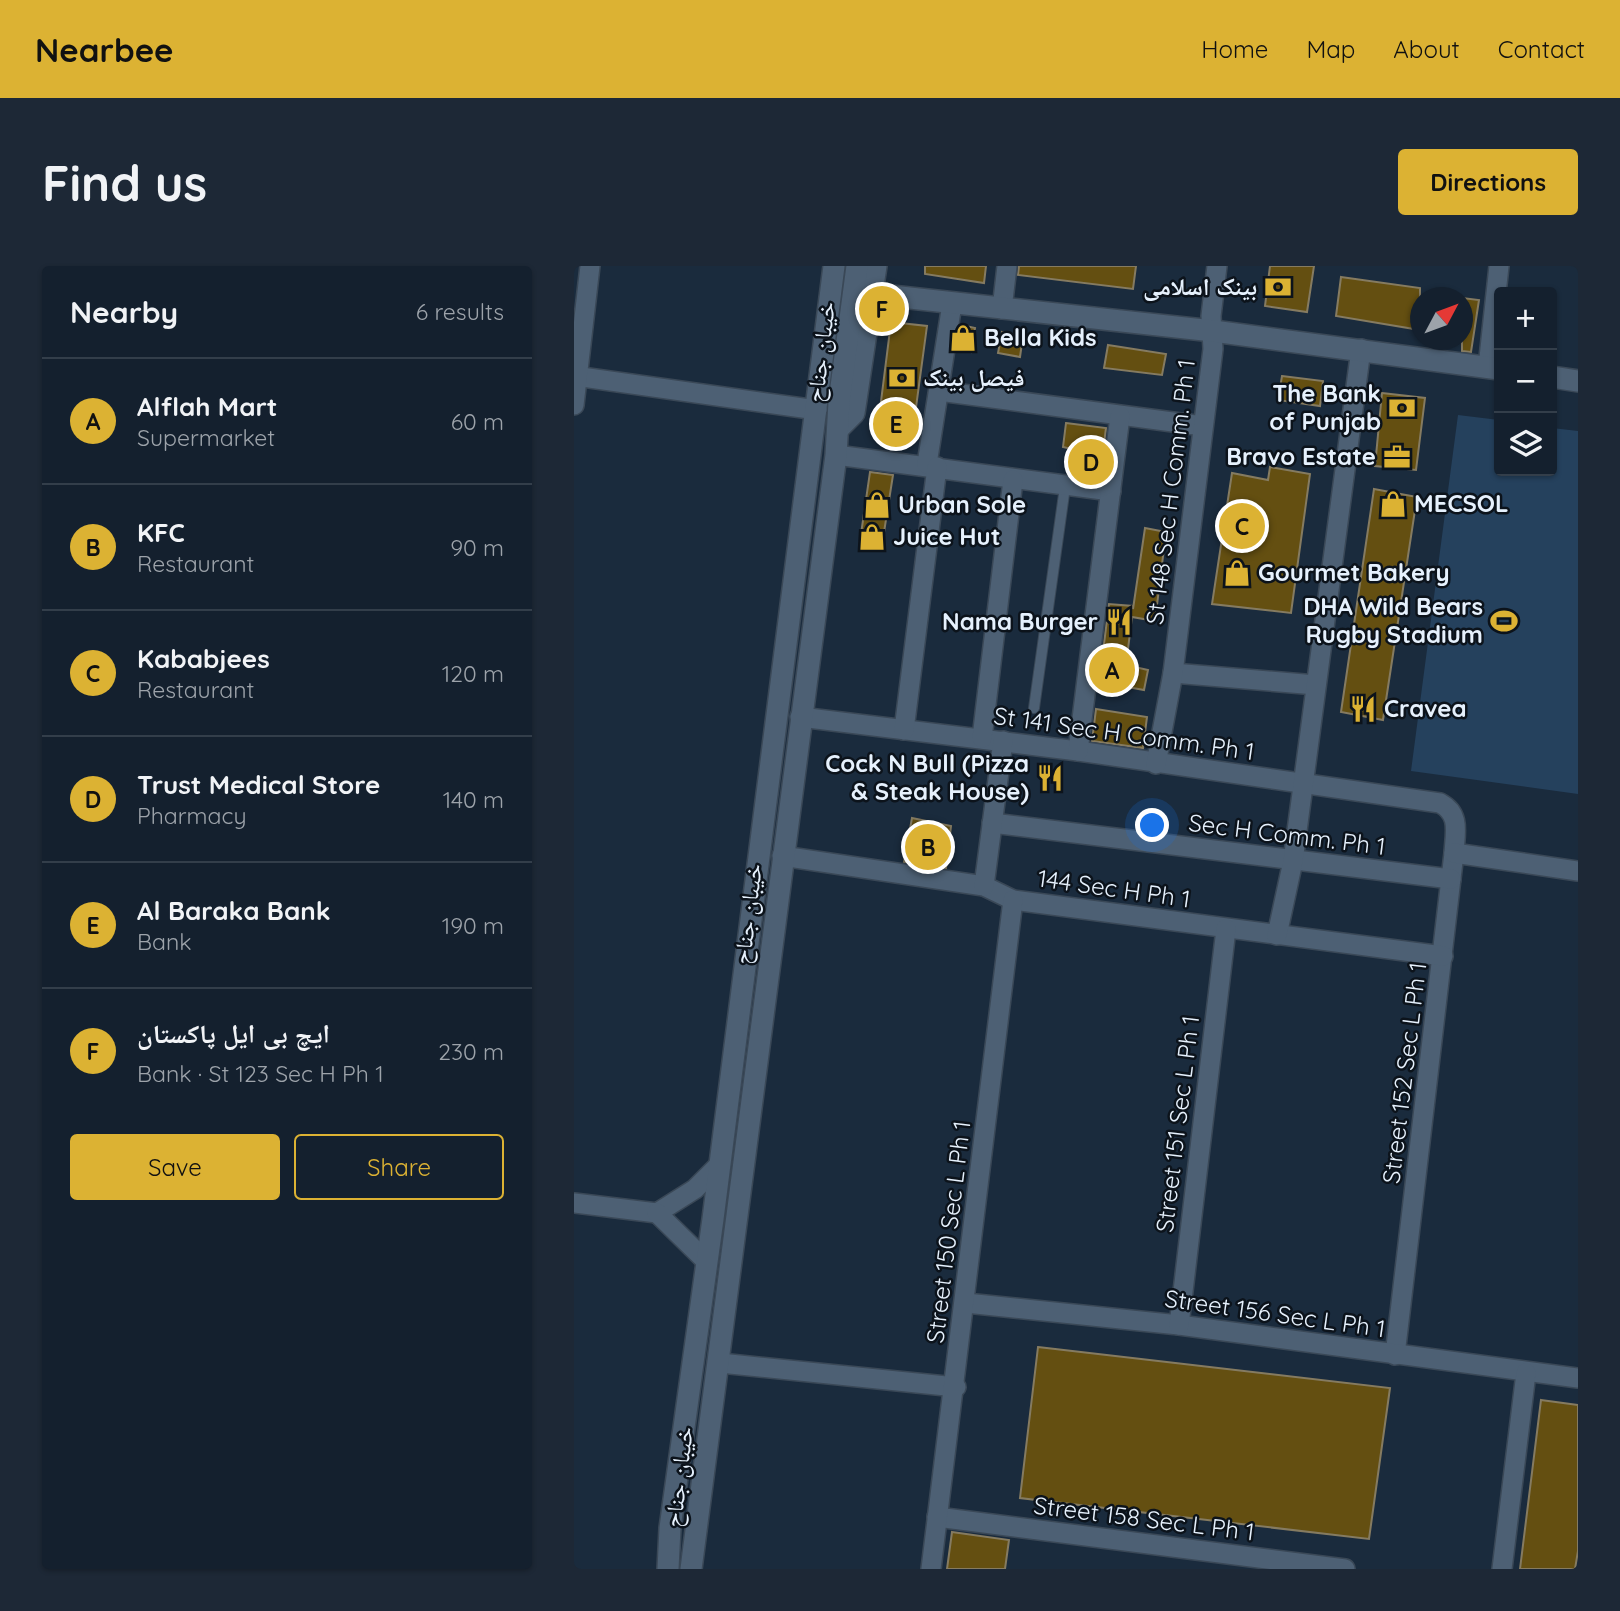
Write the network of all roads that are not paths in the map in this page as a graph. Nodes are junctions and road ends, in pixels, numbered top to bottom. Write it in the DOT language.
graph roads {
  1 [pos="590,266"];
  2 [pos="834,266"];
  3 [pos="857,266"];
  4 [pos="876,266"];
  5 [pos="1007,266"];
  6 [pos="1217,266"];
  7 [pos="1499,266"];
  8 [pos="873,294"];
  9 [pos="952,304"];
  10 [pos="1002,309"];
  11 [pos="1213,331"];
  12 [pos="1361,349"];
  13 [pos="1495,350"];
  14 [pos="1494,368"];
  15 [pos="576,377"];
  16 [pos="1557,378"];
  17 [pos="1578,381"];
  18 [pos="939,391"];
  19 [pos="574,405"];
  20 [pos="817,410"];
  21 [pos="1120,416"];
  22 [pos="1203,426"];
  23 [pos="839,428"];
  24 [pos="836,454"];
  25 [pos="932,466"];
  26 [pos="1013,480"];
  27 [pos="1065,488"];
  28 [pos="1111,491"];
  29 [pos="1174,673"];
  30 [pos="1316,685"];
  31 [pos="1034,708"];
  32 [pos="800,717"];
  33 [pos="904,730"];
  34 [pos="982,738"];
  35 [pos="1003,741"];
  36 [pos="1078,751"];
  37 [pos="1156,764"];
  38 [pos="1302,784"];
  39 [pos="1440,803"];
  40 [pos="992,823"];
  41 [pos="1454,853"];
  42 [pos="782,856"];
  43 [pos="1293,861"];
  44 [pos="1578,871"];
  45 [pos="1451,879"];
  46 [pos="984,886"];
  47 [pos="1013,900"];
  48 [pos="1226,929"];
  49 [pos="1277,935"];
  50 [pos="1443,956"];
  51 [pos="720,1164"];
  52 [pos="574,1203"];
  53 [pos="657,1213"];
  54 [pos="707,1262"];
  55 [pos="966,1303"];
  56 [pos="1179,1325"];
  57 [pos="1395,1355"];
  58 [pos="720,1363"];
  59 [pos="1526,1373"];
  60 [pos="1578,1378"];
  61 [pos="956,1387"];
  62 [pos="937,1517"];
  63 [pos="670,1528"];
  64 [pos="698,1537"];
  65 [pos="655,1569"];
  66 [pos="668,1569"];
  67 [pos="691,1569"];
  68 [pos="699,1569"];
  69 [pos="931,1569"];
  70 [pos="1345,1569"];
  71 [pos="1502,1569"];
  1 -- 15 [label="street"];
  2 -- 20 [label="main road, خیبان جناح"];
  3 -- 23 [label="main road, خیبان جناح"];
  4 -- 8 [label="main road"];
  5 -- 10 [label="street"];
  6 -- 11 [label="street, St 148 Sec H Comm. Ph 1"];
  7 -- 13 [label="street"];
  8 -- 9 [label="main road"];
  8 -- 23 [label="main road"];
  9 -- 10 [label="main road"];
  9 -- 18 [label="street"];
  10 -- 11 [label="main road"];
  11 -- 12 [label="main road"];
  11 -- 22 [label="street, St 148 Sec H Comm. Ph 1"];
  12 -- 14 [label="main road"];
  12 -- 30 [label="street"];
  15 -- 19 [label="street"];
  15 -- 20 [label="street"];
  16 -- 17 [label="main road"];
  18 -- 21 [label="street"];
  18 -- 25 [label="street"];
  20 -- 51 [label="main road, خیبان جناح"];
  21 -- 22 [label="street"];
  21 -- 28 [label="street"];
  22 -- 29 [label="street, St 148 Sec H Comm. Ph 1"];
  23 -- 24 [label="main road, خیبان جناح"];
  24 -- 25 [label="street"];
  24 -- 32 [label="main road, خیبان جناح"];
  25 -- 26 [label="street"];
  25 -- 33 [label="street"];
  26 -- 27 [label="street"];
  26 -- 34 [label="street"];
  27 -- 28 [label="street"];
  27 -- 31 [label="lane"];
  28 -- 36 [label="street"];
  29 -- 30 [label="street"];
  29 -- 37 [label="street, St 148 Sec H Comm. Ph 1"];
  30 -- 38 [label="street"];
  32 -- 33 [label="street, St 141 Sec H Comm. Ph 1"];
  32 -- 42 [label="main road, خیبان جناح"];
  33 -- 34 [label="street, St 141 Sec H Comm. Ph 1"];
  34 -- 35 [label="street, St 141 Sec H Comm. Ph 1"];
  35 -- 36 [label="street, St 141 Sec H Comm. Ph 1"];
  35 -- 40 [label="street"];
  36 -- 37 [label="street, St 141 Sec H Comm. Ph 1"];
  37 -- 38 [label="street, St 141 Sec H Comm. Ph 1"];
  38 -- 39 [label="street, St 141 Sec H Comm. Ph 1"];
  38 -- 43 [label="street"];
  39 -- 41 [label="street, Street 152 Sec L Ph 1"];
  40 -- 43 [label="street, Sec H Comm. Ph 1"];
  40 -- 46 [label="street"];
  41 -- 44 [label="street"];
  41 -- 45 [label="street, Street 152 Sec L Ph 1"];
  42 -- 46 [label="street, 144 Sec H Ph 1"];
  42 -- 58 [label="main road, خیبان جناح"];
  43 -- 45 [label="street, Sec H Comm. Ph 1"];
  43 -- 49 [label="street"];
  45 -- 50 [label="street, Street 152 Sec L Ph 1"];
  46 -- 47 [label="street, 144 Sec H Ph 1"];
  47 -- 48 [label="street, 144 Sec H Ph 1"];
  47 -- 55 [label="street, Street 150 Sec L Ph 1"];
  48 -- 49 [label="street, 144 Sec H Ph 1"];
  48 -- 56 [label="street, Street 151 Sec L Ph 1"];
  49 -- 50 [label="street, 144 Sec H Ph 1"];
  50 -- 57 [label="street, Street 152 Sec L Ph 1"];
  51 -- 53 [label="street"];
  51 -- 54 [label="main road, خیبان جناح"];
  52 -- 53 [label="street"];
  53 -- 54 [label="street"];
  54 -- 63 [label="main road, خیبان جناح"];
  55 -- 56 [label="street, Street 156 Sec L Ph 1"];
  55 -- 61 [label="street, Street 150 Sec L Ph 1"];
  56 -- 57 [label="street, Street 156 Sec L Ph 1"];
  57 -- 59 [label="street, Street 156 Sec L Ph 1"];
  58 -- 61 [label="street"];
  58 -- 64 [label="main road, خیبان جناح"];
  59 -- 60 [label="street, Street 156 Sec L Ph 1"];
  59 -- 71 [label="street"];
  61 -- 62 [label="street, Street 150 Sec L Ph 1"];
  62 -- 69 [label="street, Street 150 Sec L Ph 1"];
  62 -- 70 [label="street, Street 158 Sec L Ph 1"];
  63 -- 65 [label="main road"];
  63 -- 66 [label="main road, خیبان جناح"];
  64 -- 67 [label="main road, خیبان جناح"];
  64 -- 68 [label="main road"];
}
